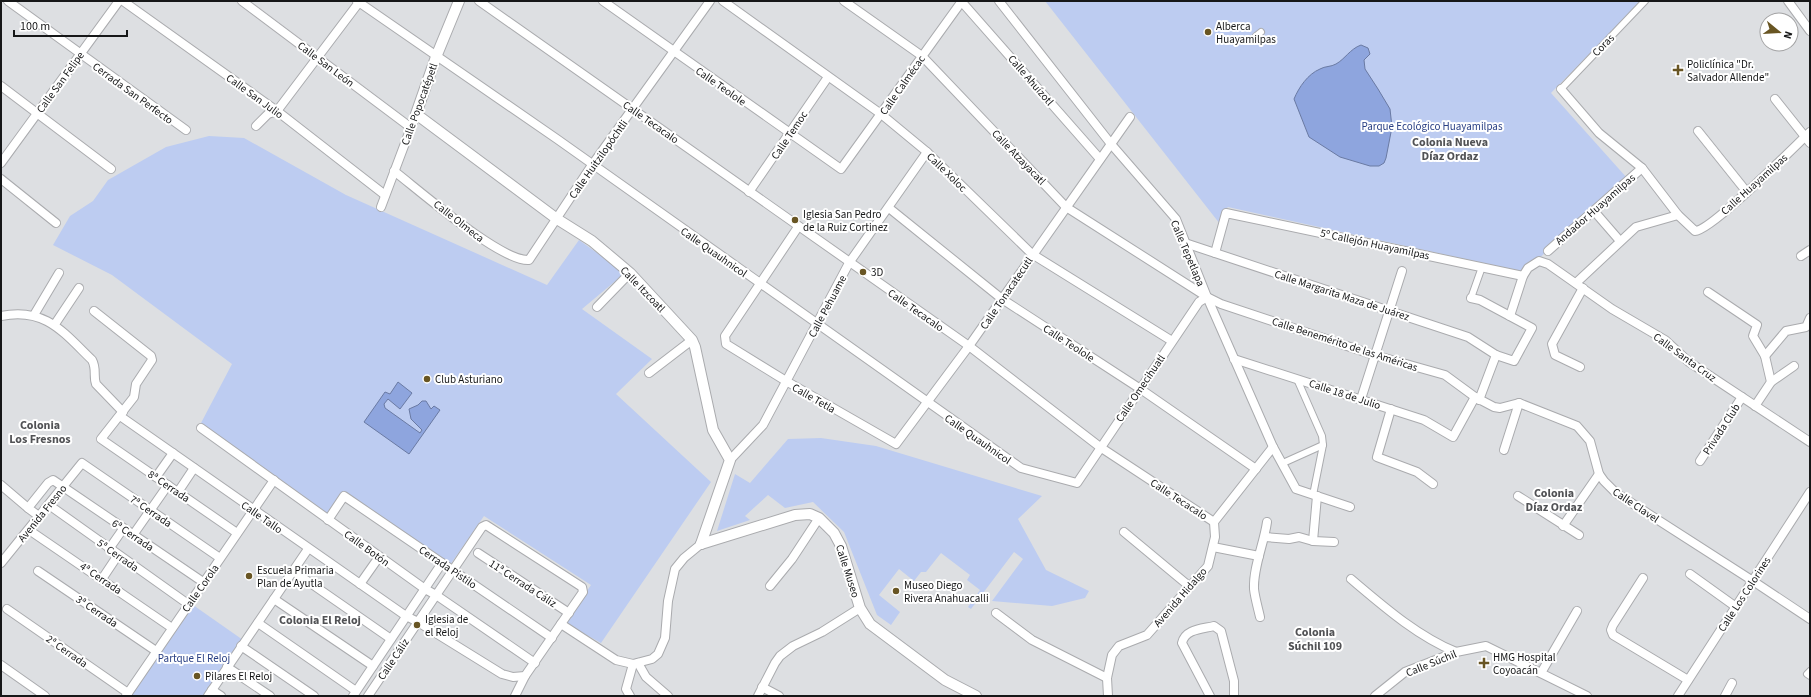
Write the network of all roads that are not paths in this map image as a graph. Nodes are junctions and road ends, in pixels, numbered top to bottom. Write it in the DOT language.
graph roads {
  1 [pos="8,1"];
  2 [pos="119,1"];
  3 [pos="123,1"];
  4 [pos="242,1"];
  5 [pos="459,1"];
  6 [pos="480,1"];
  7 [pos="603,1"];
  8 [pos="710,1"];
  9 [pos="723,1"];
  10 [pos="844,1"];
  11 [pos="962,1"];
  12 [pos="1000,1"];
  13 [pos="1645,1"];
  14 [pos="1788,1"];
  15 [pos="359,2"];
  16 [pos="1810,31"];
  17 [pos="673,52"];
  18 [pos="80,55"];
  19 [pos="922,56"];
  20 [pos="436,57"];
  21 [pos="318,58"];
  22 [pos="828,77"];
  23 [pos="1,86"];
  24 [pos="1561,89"];
  25 [pos="1775,99"];
  26 [pos="633,109"];
  27 [pos="277,111"];
  28 [pos="37,113"];
  29 [pos="416,114"];
  30 [pos="881,114"];
  31 [pos="1130,117"];
  32 [pos="256,126"];
  33 [pos="410,127"];
  34 [pos="186,130"];
  35 [pos="1698,131"];
  36 [pos="790,134"];
  37 [pos="1808,137"];
  38 [pos="1111,144"];
  39 [pos="927,152"];
  40 [pos="1100,160"];
  41 [pos="1,163"];
  42 [pos="592,165"];
  43 [pos="1642,168"];
  44 [pos="111,169"];
  45 [pos="841,169"];
  46 [pos="394,171"];
  47 [pos="1,179"];
  48 [pos="1746,191"];
  49 [pos="750,192"];
  50 [pos="385,195"];
  51 [pos="382,207"];
  52 [pos="1066,207"];
  53 [pos="889,208"];
  54 [pos="1594,211"];
  55 [pos="1678,215"];
  56 [pos="557,219"];
  57 [pos="56,223"];
  58 [pos="798,227"];
  59 [pos="1620,241"];
  60 [pos="1185,243"];
  61 [pos="1810,250"];
  62 [pos="1215,253"];
  63 [pos="1032,254"];
  64 [pos="1543,256"];
  65 [pos="1801,256"];
  66 [pos="529,260"];
  67 [pos="850,263"];
  68 [pos="1482,267"];
  69 [pos="1402,271"];
  70 [pos="59,273"];
  71 [pos="630,273"];
  72 [pos="1523,276"];
  73 [pos="1576,283"];
  74 [pos="760,284"];
  75 [pos="79,288"];
  76 [pos="1583,288"];
  77 [pos="1708,292"];
  78 [pos="1207,297"];
  79 [pos="1471,298"];
  80 [pos="1002,299"];
  81 [pos="597,307"];
  82 [pos="94,311"];
  83 [pos="1388,311"];
  84 [pos="1,316"];
  85 [pos="34,316"];
  86 [pos="1510,316"];
  87 [pos="1810,318"];
  88 [pos="55,324"];
  89 [pos="817,324"];
  90 [pos="692,340"];
  91 [pos="1172,341"];
  92 [pos="968,346"];
  93 [pos="1374,355"];
  94 [pos="1496,355"];
  95 [pos="1765,356"];
  96 [pos="1234,359"];
  97 [pos="1794,366"];
  98 [pos="1580,367"];
  99 [pos="649,373"];
  100 [pos="1297,379"];
  101 [pos="786,381"];
  102 [pos="1771,382"];
  103 [pos="1139,388"];
  104 [pos="1742,397"];
  105 [pos="1477,398"];
  106 [pos="1361,399"];
  107 [pos="1519,403"];
  108 [pos="928,404"];
  109 [pos="1756,406"];
  110 [pos="1391,409"];
  111 [pos="121,414"];
  112 [pos="201,428"];
  113 [pos="900,441"];
  114 [pos="1810,442"];
  115 [pos="1323,445"];
  116 [pos="1100,447"];
  117 [pos="1273,447"];
  118 [pos="1504,450"];
  119 [pos="173,453"];
  120 [pos="730,460"];
  121 [pos="1700,461"];
  122 [pos="82,463"];
  123 [pos="1282,463"];
  124 [pos="194,468"];
  125 [pos="1256,469"];
  126 [pos="1599,474"];
  127 [pos="156,477"];
  128 [pos="274,480"];
  129 [pos="1077,483"];
  130 [pos="1433,484"];
  131 [pos="168,485"];
  132 [pos="1,486"];
  133 [pos="63,488"];
  134 [pos="178,492"];
  135 [pos="1810,492"];
  136 [pos="1315,496"];
  137 [pos="1518,496"];
  138 [pos="49,505"];
  139 [pos="1350,507"];
  140 [pos="28,508"];
  141 [pos="150,511"];
  142 [pos="253,511"];
  143 [pos="40,517"];
  144 [pos="818,518"];
  145 [pos="328,520"];
  146 [pos="1214,522"];
  147 [pos="1267,522"];
  148 [pos="1563,526"];
  149 [pos="123,529"];
  150 [pos="29,530"];
  151 [pos="1124,532"];
  152 [pos="237,533"];
  153 [pos="133,535"];
  154 [pos="1579,535"];
  155 [pos="1265,537"];
  156 [pos="1313,541"];
  157 [pos="1334,542"];
  158 [pos="701,544"];
  159 [pos="1213,548"];
  160 [pos="109,549"];
  161 [pos="308,549"];
  162 [pos="478,553"];
  163 [pos="118,555"];
  164 [pos="1259,556"];
  165 [pos="379,557"];
  166 [pos="220,558"];
  167 [pos="1,563"];
  168 [pos="442,563"];
  169 [pos="452,570"];
  170 [pos="38,571"];
  171 [pos="293,571"];
  172 [pos="1690,574"];
  173 [pos="102,578"];
  174 [pos="1643,578"];
  175 [pos="1351,579"];
  176 [pos="1753,580"];
  177 [pos="203,582"];
  178 [pos="360,584"];
  179 [pos="770,586"];
  180 [pos="1189,586"];
  181 [pos="425,589"];
  182 [pos="436,595"];
  183 [pos="274,599"];
  184 [pos="188,604"];
  185 [pos="1736,607"];
  186 [pos="860,608"];
  187 [pos="7,609"];
  188 [pos="1577,611"];
  189 [pos="569,613"];
  190 [pos="996,613"];
  191 [pos="406,616"];
  192 [pos="1260,617"];
  193 [pos="1810,619"];
  194 [pos="418,622"];
  195 [pos="258,623"];
  196 [pos="561,624"];
  197 [pos="172,628"];
  198 [pos="552,638"];
  199 [pos="391,639"];
  200 [pos="241,646"];
  201 [pos="156,651"];
  202 [pos="1456,652"];
  203 [pos="535,663"];
  204 [pos="635,664"];
  205 [pos="1,665"];
  206 [pos="373,666"];
  207 [pos="227,667"];
  208 [pos="1810,671"];
  209 [pos="1540,673"];
  210 [pos="525,676"];
  211 [pos="1810,676"];
  212 [pos="1107,678"];
  213 [pos="1688,680"];
  214 [pos="1732,684"];
  215 [pos="762,687"];
  216 [pos="210,693"];
  217 [pos="355,693"];
  218 [pos="127,695"];
  219 [pos="45,696"];
  220 [pos="221,696"];
  221 [pos="270,696"];
  222 [pos="314,696"];
  223 [pos="368,696"];
  224 [pos="515,696"];
  225 [pos="630,696"];
  226 [pos="668,696"];
  227 [pos="758,696"];
  228 [pos="779,696"];
  229 [pos="976,696"];
  230 [pos="1108,696"];
  231 [pos="1210,696"];
  232 [pos="1234,696"];
  233 [pos="1375,696"];
  234 [pos="1587,696"];
  235 [pos="1678,696"];
  236 [pos="1725,696"];
  1 -- 18 [label="street, Cerrada San Perfecto"];
  2 -- 18 [label="street, Calle San Felipe"];
  3 -- 27 [label="street, Calle San Julio"];
  4 -- 21 [label="street, Calle San León"];
  5 -- 20 [label="street, Calle Popocatépetl"];
  6 -- 26 [label="street, Calle Tecacalo"];
  7 -- 17 [label="street, Calle Teolole"];
  8 -- 17 [label="street, Calle Huitzilopóchtli"];
  9 -- 22 [label="street, Calle Xoloc"];
  10 -- 19 [label="street, Calle Atzayacatl"];
  11 -- 19 [label="street, Calle Calmécac"];
  11 -- 40 [label="street, Calle Ahuízotl"];
  12 -- 38 [label="street, Calle Tepetlapa"];
  13 -- 24 [label="street, Coras"];
  14 -- 16 [label="street"];
  15 -- 20 [label="street, Calle Quauhnicol"];
  15 -- 21 [label="street"];
  17 -- 26 [label="street, Calle Huitzilopóchtli"];
  17 -- 36 [label="street, Calle Teolole"];
  18 -- 28 [label="street, Calle San Felipe"];
  18 -- 34 [label="street, Cerrada San Perfecto"];
  19 -- 30 [label="street, Calle Calmécac"];
  19 -- 52 [label="street, Calle Atzayacatl"];
  20 -- 29 [label="street, Calle Popocatépetl"];
  20 -- 42 [label="street, Calle Quauhnicol"];
  21 -- 27 [label="street"];
  21 -- 33 [label="street, Calle San León"];
  22 -- 30 [label="street, Calle Xoloc"];
  22 -- 36 [label="street, Calle Temoc"];
  23 -- 28 [label="street"];
  24 -- 43 [label="street"];
  25 -- 37 [label="street"];
  26 -- 42 [label="street, Calle Huitzilopóchtli"];
  26 -- 49 [label="street, Calle Tecacalo"];
  27 -- 32 [label="street"];
  27 -- 50 [label="street, Calle San Julio"];
  28 -- 41 [label="street, Calle San Felipe"];
  28 -- 44 [label="street"];
  29 -- 33 [label="street, Calle Popocatépetl"];
  29 -- 56 [label="street, Calle Itzcoatl"];
  30 -- 39 [label="street, Calle Xoloc"];
  30 -- 45 [label="street, Calle Calmécac"];
  31 -- 38 [label="street, Calle Tonacatecutl"];
  33 -- 46 [label="street, Calle Popocatépetl"];
  35 -- 48 [label="street"];
  36 -- 45 [label="street, Calle Teolole"];
  36 -- 49 [label="street, Calle Temoc"];
  37 -- 48 [label="street, Calle Huayamilpas"];
  38 -- 40 [label="street, Calle Tonacatecutl"];
  38 -- 60 [label="street, Calle Tepetlapa"];
  39 -- 53 [label="street, Calle Pehuame"];
  39 -- 63 [label="street, Calle Xoloc"];
  40 -- 52 [label="street, Calle Tonacatecutl"];
  42 -- 56 [label="street, Calle Huitzilopóchtli"];
  42 -- 74 [label="street, Calle Quauhnicol"];
  43 -- 54 [label="street, Andador Huayamilpas"];
  43 -- 55 [label="street"];
  46 -- 50 [label="street, Calle Popocatépetl"];
  46 -- 66 [label="street, Calle Olmeca"];
  47 -- 57 [label="street"];
  48 -- 55 [label="street, Calle Huayamilpas"];
  49 -- 58 [label="street, Calle Tecacalo"];
  50 -- 51 [label="street, Calle Popocatépetl"];
  52 -- 63 [label="street, Calle Tonacatecutl"];
  52 -- 78 [label="street, Calle Atzayacatl"];
  53 -- 67 [label="street, Calle Pehuame"];
  53 -- 80 [label="street, Calle Teolole"];
  54 -- 59 [label="street"];
  54 -- 64 [label="street, Andador Huayamilpas"];
  55 -- 59 [label="street"];
  56 -- 66 [label="street, Calle Huitzilopóchtli"];
  56 -- 71 [label="street, Calle Itzcoatl"];
  58 -- 67 [label="street, Calle Tecacalo"];
  58 -- 74 [label="street"];
  59 -- 73 [label="street"];
  60 -- 62 [label="street, Calle Margarita Maza de Juárez"];
  60 -- 78 [label="street, Calle Tepetlapa"];
  61 -- 65 [label="street"];
  62 -- 68 [label="street, 5º Callejón Huayamilpas"];
  62 -- 83 [label="street, Calle Margarita Maza de Juárez"];
  63 -- 80 [label="street, Calle Tonacatecutl"];
  63 -- 91 [label="street, Calle Xoloc"];
  64 -- 72 [label="street, Andador Huayamilpas"];
  64 -- 73 [label="street, Calle Santa Cruz"];
  67 -- 89 [label="street, Calle Pehuame"];
  67 -- 92 [label="street, Calle Tecacalo"];
  68 -- 72 [label="street, 5º Callejón Huayamilpas"];
  68 -- 79 [label="street"];
  69 -- 83 [label="street"];
  70 -- 85 [label="street"];
  71 -- 81 [label="street"];
  71 -- 90 [label="street, Calle Itzcoatl"];
  72 -- 86 [label="street"];
  73 -- 76 [label="street, Calle Santa Cruz"];
  74 -- 89 [label="street, Calle Quauhnicol"];
  74 -- 101 [label="street, Calle Tetla"];
  75 -- 88 [label="street"];
  76 -- 98 [label="street"];
  76 -- 104 [label="street, Calle Santa Cruz"];
  77 -- 95 [label="street"];
  78 -- 91 [label="street, Calle Omecihuatl"];
  78 -- 93 [label="street, Calle Benemérito de las Américas"];
  78 -- 96 [label="street, Calle Tepetlapa"];
  79 -- 86 [label="street"];
  80 -- 92 [label="street, Calle Tonacatecutl"];
  80 -- 103 [label="street, Calle Teolole"];
  82 -- 111 [label="street"];
  83 -- 93 [label="street"];
  83 -- 94 [label="street, Calle Margarita Maza de Juárez"];
  84 -- 85 [label="street"];
  85 -- 88 [label="street"];
  86 -- 94 [label="street, Calle Margarita Maza de Juárez"];
  87 -- 95 [label="street"];
  88 -- 111 [label="street, Calle Tallo"];
  89 -- 101 [label="street, Calle Pehuame"];
  89 -- 108 [label="street, Calle Quauhnicol"];
  90 -- 99 [label="street"];
  90 -- 120 [label="street, Calle Itzcoatl"];
  91 -- 103 [label="street, Calle Omecihuatl"];
  92 -- 108 [label="street, Calle Tonacatecutl"];
  92 -- 116 [label="street, Calle Tecacalo"];
  93 -- 105 [label="street, Calle Benemérito de las Américas"];
  93 -- 106 [label="street"];
  94 -- 105 [label="street"];
  95 -- 102 [label="street"];
  96 -- 100 [label="street, Calle 18 de Julio"];
  96 -- 117 [label="street, Calle Tepetlapa"];
  97 -- 102 [label="street"];
  100 -- 106 [label="street, Calle 18 de Julio"];
  100 -- 115 [label="street"];
  101 -- 113 [label="street, Calle Tetla"];
  101 -- 120 [label="street, Calle Pehuame"];
  102 -- 109 [label="street"];
  103 -- 116 [label="street, Calle Omecihuatl"];
  103 -- 125 [label="street, Calle Teolole"];
  104 -- 109 [label="street, Calle Santa Cruz"];
  104 -- 121 [label="street, Privada Club"];
  105 -- 107 [label="street"];
  105 -- 110 [label="street, Calle 18 de Julio"];
  106 -- 110 [label="street, Calle 18 de Julio"];
  107 -- 118 [label="street"];
  107 -- 126 [label="street, Calle Clavel"];
  108 -- 113 [label="street, Calle Tonacatecutl"];
  108 -- 129 [label="street, Calle Quauhnicol"];
  109 -- 114 [label="street, Calle Santa Cruz"];
  110 -- 130 [label="street"];
  111 -- 119 [label="street, Calle Tallo"];
  111 -- 127 [label="street, 8ª Cerrada"];
  112 -- 128 [label="street, Calle Botón"];
  115 -- 123 [label="street"];
  115 -- 136 [label="street"];
  116 -- 129 [label="street, Calle Omecihuatl"];
  116 -- 146 [label="street, Calle Tecacalo"];
  117 -- 123 [label="street, Calle Tepetlapa"];
  117 -- 125 [label="street"];
  119 -- 124 [label="street, Calle Tallo"];
  119 -- 127 [label="street"];
  120 -- 158 [label="street"];
  122 -- 133 [label="street, Avenida Fresno"];
  122 -- 141 [label="street, 7ª Cerrada"];
  123 -- 136 [label="street, Calle Tepetlapa"];
  124 -- 134 [label="street"];
  124 -- 142 [label="street, Calle Tallo"];
  125 -- 146 [label="street"];
  126 -- 148 [label="street"];
  126 -- 176 [label="street, Calle Clavel"];
  127 -- 131 [label="street, 8ª Cerrada"];
  128 -- 142 [label="street, Calle Corola"];
  128 -- 145 [label="street, Calle Botón"];
  131 -- 134 [label="street, 8ª Cerrada"];
  131 -- 141 [label="street"];
  132 -- 140 [label="street"];
  133 -- 138 [label="street, Avenida Fresno"];
  133 -- 140 [label="street, 6ª Cerrada"];
  133 -- 149 [label="street, 6ª Cerrada"];
  134 -- 152 [label="street, 8ª Cerrada"];
  135 -- 176 [label="street, Calle Los Colorines"];
  136 -- 139 [label="street, Calle Tepetlapa"];
  136 -- 156 [label="street"];
  137 -- 148 [label="street"];
  138 -- 143 [label="street, Avenida Fresno"];
  138 -- 160 [label="street, 5ª Cerrada"];
  140 -- 143 [label="street"];
  141 -- 153 [label="street"];
  141 -- 166 [label="street, 7ª Cerrada"];
  142 -- 152 [label="street, Calle Corola"];
  142 -- 161 [label="street, Calle Tallo"];
  143 -- 150 [label="street, Avenida Fresno"];
  144 -- 158 [label="street"];
  144 -- 179 [label="street"];
  144 -- 186 [label="street, Calle Museo"];
  145 -- 165 [label="street, Calle Botón"];
  145 -- 168 [label="street, Cerrada Pistilo"];
  146 -- 159 [label="street, Avenida Hidalgo"];
  147 -- 155 [label="street"];
  148 -- 154 [label="street"];
  149 -- 153 [label="street, 6ª Cerrada"];
  149 -- 160 [label="street"];
  150 -- 167 [label="street, Avenida Fresno"];
  150 -- 173 [label="street, 4ª Cerrada"];
  151 -- 180 [label="street"];
  152 -- 166 [label="street, Calle Corola"];
  153 -- 177 [label="street, 6ª Cerrada"];
  155 -- 156 [label="street"];
  155 -- 164 [label="street"];
  156 -- 157 [label="street"];
  158 -- 204 [label="street"];
  159 -- 164 [label="street"];
  159 -- 180 [label="street, Avenida Hidalgo"];
  160 -- 163 [label="street, 5ª Cerrada"];
  161 -- 171 [label="street"];
  161 -- 178 [label="street, Calle Tallo"];
  162 -- 189 [label="street, 11ª Cerrada Cáliz"];
  163 -- 173 [label="street"];
  163 -- 184 [label="street, 5ª Cerrada"];
  164 -- 192 [label="street"];
  165 -- 178 [label="street"];
  165 -- 181 [label="street, Calle Botón"];
  166 -- 177 [label="street, Calle Corola"];
  168 -- 169 [label="street, Cerrada Pistilo"];
  168 -- 181 [label="street, Calle Cáliz"];
  169 -- 182 [label="street, Calle Cáliz"];
  169 -- 189 [label="street, Calle Cáliz"];
  169 -- 198 [label="street, Cerrada Pistilo"];
  170 -- 201 [label="street, 3ª Cerrada"];
  171 -- 183 [label="street"];
  171 -- 199 [label="street"];
  172 -- 185 [label="street"];
  173 -- 197 [label="street, 4ª Cerrada"];
  174 -- 213 [label="street"];
  175 -- 202 [label="street"];
  176 -- 185 [label="street, Calle Los Colorines"];
  176 -- 193 [label="street, Calle Clavel"];
  177 -- 184 [label="street, Calle Corola"];
  178 -- 191 [label="street, Calle Tallo"];
  180 -- 212 [label="street, Avenida Hidalgo"];
  181 -- 182 [label="street, Calle Botón"];
  181 -- 191 [label="street, Calle Cáliz"];
  182 -- 194 [label="street, Calle Cáliz"];
  182 -- 203 [label="street, Calle Botón"];
  183 -- 195 [label="street"];
  183 -- 206 [label="street"];
  184 -- 197 [label="street, Calle Corola"];
  185 -- 213 [label="street, Calle Los Colorines"];
  186 -- 215 [label="street"];
  186 -- 229 [label="street, Calle Museo"];
  187 -- 218 [label="street, 2ª Cerrada"];
  188 -- 209 [label="street"];
  189 -- 196 [label="street"];
  190 -- 212 [label="street"];
  191 -- 194 [label="street, Calle Tallo"];
  191 -- 199 [label="street, Calle Cáliz"];
  194 -- 210 [label="street, Calle Tallo"];
  194 -- 223 [label="street, Calle Cáliz"];
  195 -- 200 [label="street"];
  195 -- 217 [label="street"];
  196 -- 198 [label="street"];
  196 -- 204 [label="street"];
  197 -- 201 [label="street, Calle Corola"];
  198 -- 203 [label="street"];
  199 -- 206 [label="street, Calle Cáliz"];
  200 -- 207 [label="street"];
  200 -- 222 [label="street"];
  201 -- 218 [label="street, Calle Corola"];
  202 -- 209 [label="street, Calle Súchil"];
  202 -- 233 [label="street, Calle Súchil"];
  203 -- 210 [label="street"];
  204 -- 225 [label="street"];
  204 -- 226 [label="street"];
  205 -- 219 [label="street"];
  206 -- 217 [label="street, Calle Cáliz"];
  207 -- 216 [label="street"];
  207 -- 221 [label="street"];
  208 -- 211 [label="street"];
  209 -- 234 [label="street"];
  210 -- 224 [label="street"];
  212 -- 230 [label="street, Avenida Hidalgo"];
  213 -- 235 [label="street, Calle Los Colorines"];
  214 -- 236 [label="street"];
  215 -- 227 [label="street"];
  215 -- 228 [label="street"];
  216 -- 220 [label="street"];
  231 -- 232 [label="street"];
}
